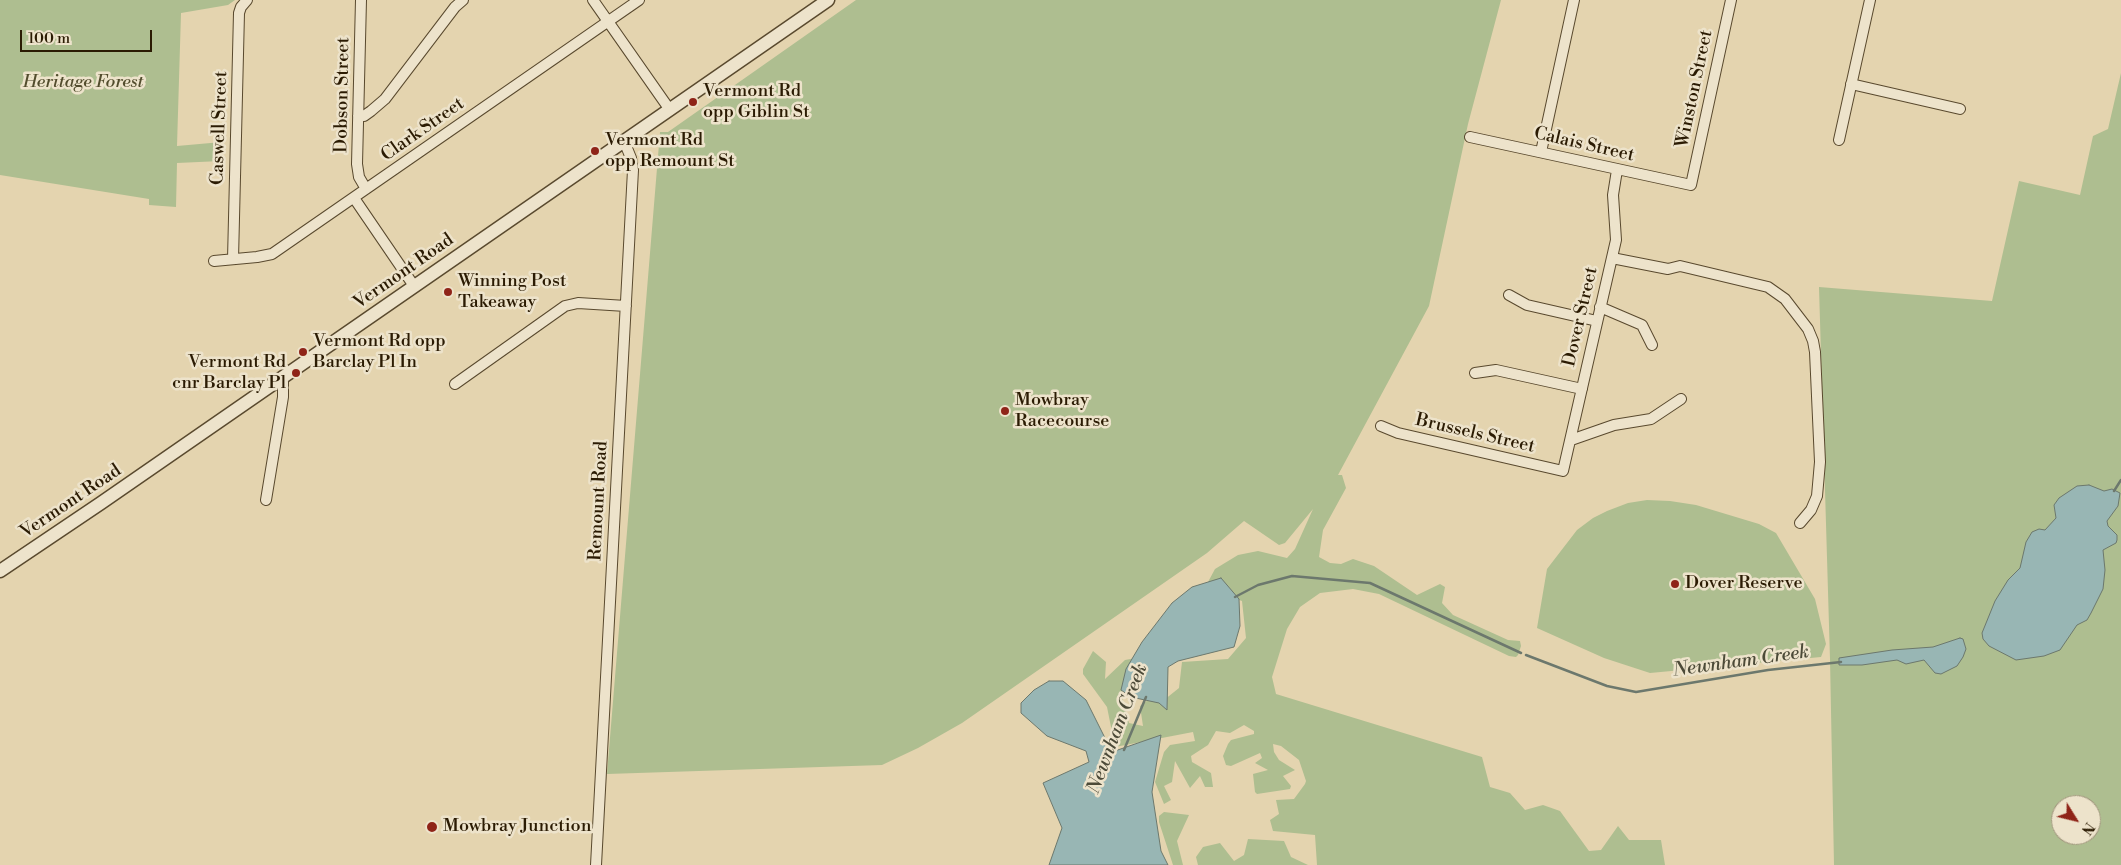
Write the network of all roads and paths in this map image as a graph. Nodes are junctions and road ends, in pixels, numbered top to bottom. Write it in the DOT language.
graph roads {
  1 [pos="246,0"];
  2 [pos="361,0"];
  3 [pos="463,0"];
  4 [pos="593,0"];
  5 [pos="639,0"];
  6 [pos="828,0"];
  7 [pos="1574,0"];
  8 [pos="1732,0"];
  9 [pos="1870,0"];
  10 [pos="608,22"];
  11 [pos="1851,84"];
  12 [pos="1960,109"];
  13 [pos="670,110"];
  14 [pos="358,116"];
  15 [pos="1470,136"];
  16 [pos="1839,140"];
  17 [pos="624,141"];
  18 [pos="1541,152"];
  19 [pos="1617,170"];
  20 [pos="1691,185"];
  21 [pos="366,189"];
  22 [pos="354,198"];
  23 [pos="1612,258"];
  24 [pos="233,259"];
  25 [pos="214,261"];
  26 [pos="414,286"];
  27 [pos="1509,294"];
  28 [pos="626,306"];
  29 [pos="1600,307"];
  30 [pos="1597,322"];
  31 [pos="1652,345"];
  32 [pos="1475,373"];
  33 [pos="281,378"];
  34 [pos="455,384"];
  35 [pos="1582,389"];
  36 [pos="1682,399"];
  37 [pos="1381,426"];
  38 [pos="1571,440"];
  39 [pos="1563,471"];
  40 [pos="266,500"];
  41 [pos="1800,523"];
  42 [pos="0,571"];
  43 [pos="596,865"];
  1 -- 24 [label="street, Caswell Street"];
  2 -- 14 [label="street, Dobson Street"];
  3 -- 14 [label="street"];
  4 -- 10 [label="street"];
  5 -- 10 [label="street, Clark Street"];
  6 -- 13 [label="street, Vermont Road"];
  7 -- 18 [label="street"];
  8 -- 20 [label="street, Winston Street"];
  9 -- 11 [label="street"];
  10 -- 13 [label="street"];
  10 -- 21 [label="street, Clark Street"];
  11 -- 12 [label="street"];
  11 -- 16 [label="street"];
  13 -- 17 [label="street, Vermont Road"];
  14 -- 21 [label="street, Dobson Street"];
  15 -- 18 [label="street, Calais Street"];
  17 -- 26 [label="street, Vermont Road"];
  17 -- 28 [label="street, Remount Road"];
  18 -- 19 [label="street, Calais Street"];
  19 -- 20 [label="street, Calais Street"];
  19 -- 23 [label="street, Dover Street"];
  21 -- 22 [label="street, Clark Street"];
  22 -- 24 [label="street, Clark Street"];
  22 -- 26 [label="street"];
  23 -- 29 [label="street, Dover Street"];
  23 -- 41 [label="street"];
  24 -- 25 [label="street, Clark Street"];
  26 -- 33 [label="street, Vermont Road"];
  27 -- 30 [label="street"];
  28 -- 34 [label="street"];
  28 -- 43 [label="street, Remount Road"];
  29 -- 30 [label="street, Dover Street"];
  29 -- 31 [label="street"];
  30 -- 35 [label="street, Dover Street"];
  32 -- 35 [label="street"];
  33 -- 40 [label="street"];
  33 -- 42 [label="street, Vermont Road"];
  35 -- 38 [label="street, Dover Street"];
  36 -- 38 [label="street"];
  37 -- 39 [label="street, Brussels Street"];
  38 -- 39 [label="street, Dover Street"];
}
